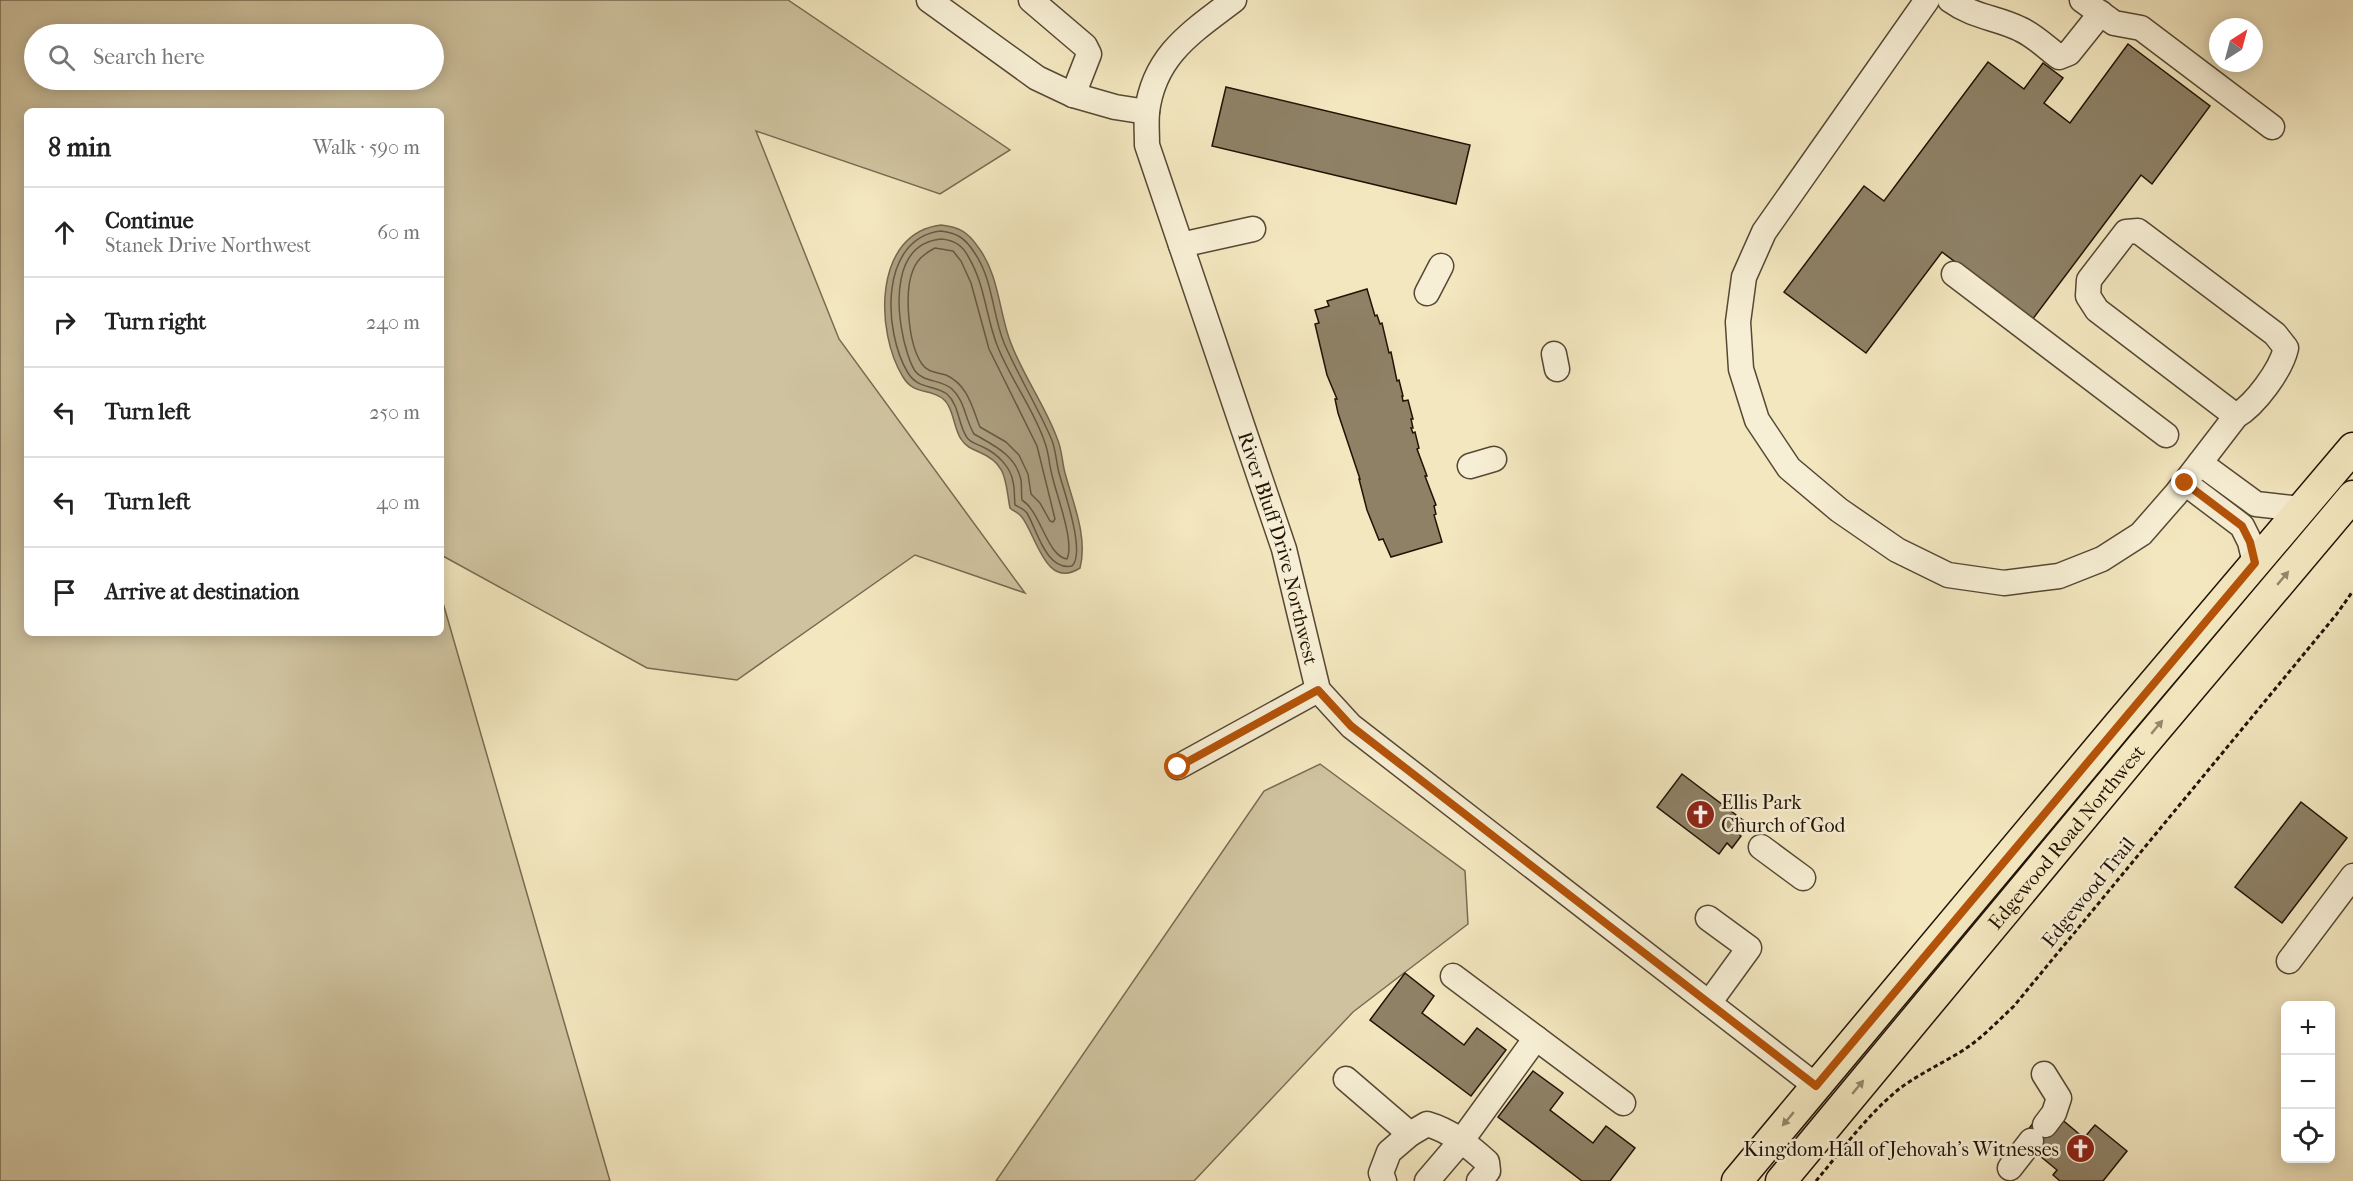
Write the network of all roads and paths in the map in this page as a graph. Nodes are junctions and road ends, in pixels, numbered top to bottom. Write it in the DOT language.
graph roads {
  1 [pos="929,0"];
  2 [pos="1031,0"];
  3 [pos="1234,0"];
  4 [pos="1927,0"];
  5 [pos="1950,0"];
  6 [pos="2091,7"];
  7 [pos="1073,95"];
  8 [pos="1147,112"];
  9 [pos="2272,127"];
  10 [pos="1253,229"];
  11 [pos="1180,245"];
  12 [pos="1441,266"];
  13 [pos="1954,274"];
  14 [pos="1427,294"];
  15 [pos="2236,416"];
  16 [pos="2166,435"];
  17 [pos="2353,448"];
  18 [pos="1494,459"];
  19 [pos="2200,463"];
  20 [pos="1470,466"];
  21 [pos="2185,483"];
  22 [pos="2353,496"];
  23 [pos="2301,509"];
  24 [pos="2255,563"];
  25 [pos="2353,591"];
  26 [pos="1318,690"];
  27 [pos="1178,767"];
  28 [pos="1761,847"];
  29 [pos="2353,876"];
  30 [pos="1803,878"];
  31 [pos="1708,918"];
  32 [pos="2289,961"];
  33 [pos="1453,976"];
  34 [pos="1709,1003"];
  35 [pos="1536,1038"];
  36 [pos="2044,1074"];
  37 [pos="1346,1079"];
  38 [pos="1816,1086"];
  39 [pos="1623,1103"];
  40 [pos="1410,1134"];
  41 [pos="1462,1140"];
  42 [pos="2010,1168"];
  43 [pos="1384,1181"];
  44 [pos="1427,1181"];
  45 [pos="1479,1181"];
  46 [pos="1737,1181"];
  47 [pos="1781,1181"];
  48 [pos="1816,1181"];
  1 -- 7 [label="street"];
  2 -- 7 [label="street"];
  3 -- 8 [label="street, River Bluff Drive Northwest"];
  4 -- 21 [label="street"];
  5 -- 6 [label="street"];
  6 -- 9 [label="street"];
  7 -- 8 [label="street"];
  8 -- 11 [label="street, River Bluff Drive Northwest"];
  10 -- 11 [label="street"];
  11 -- 26 [label="street, River Bluff Drive Northwest"];
  12 -- 14 [label="street"];
  13 -- 16 [label="street"];
  15 -- 15 [label="street"];
  15 -- 19 [label="street"];
  17 -- 23 [label="main road, Edgewood Road Northwest"];
  18 -- 20 [label="street"];
  19 -- 21 [label="street"];
  19 -- 23 [label="street"];
  21 -- 24 [label="street"];
  47 -- 22 [label="main road, Edgewood Road Northwest, one-way"];
  23 -- 24 [label="main road, Edgewood Road Northwest"];
  24 -- 38 [label="main road, Edgewood Road Northwest"];
  25 -- 48 [label="path, Edgewood Trail"];
  26 -- 27 [label="street"];
  26 -- 34 [label="street, River Bluff Drive Northwest"];
  28 -- 30 [label="street"];
  29 -- 32 [label="street"];
  31 -- 34 [label="street"];
  33 -- 35 [label="street"];
  34 -- 38 [label="street, River Bluff Drive Northwest"];
  35 -- 39 [label="street"];
  35 -- 41 [label="street"];
  36 -- 42 [label="street"];
  37 -- 40 [label="street"];
  38 -- 46 [label="main road, Edgewood Road Northwest, one-way"];
  40 -- 41 [label="street"];
  40 -- 43 [label="street"];
  41 -- 44 [label="street"];
  41 -- 45 [label="street"];
}
